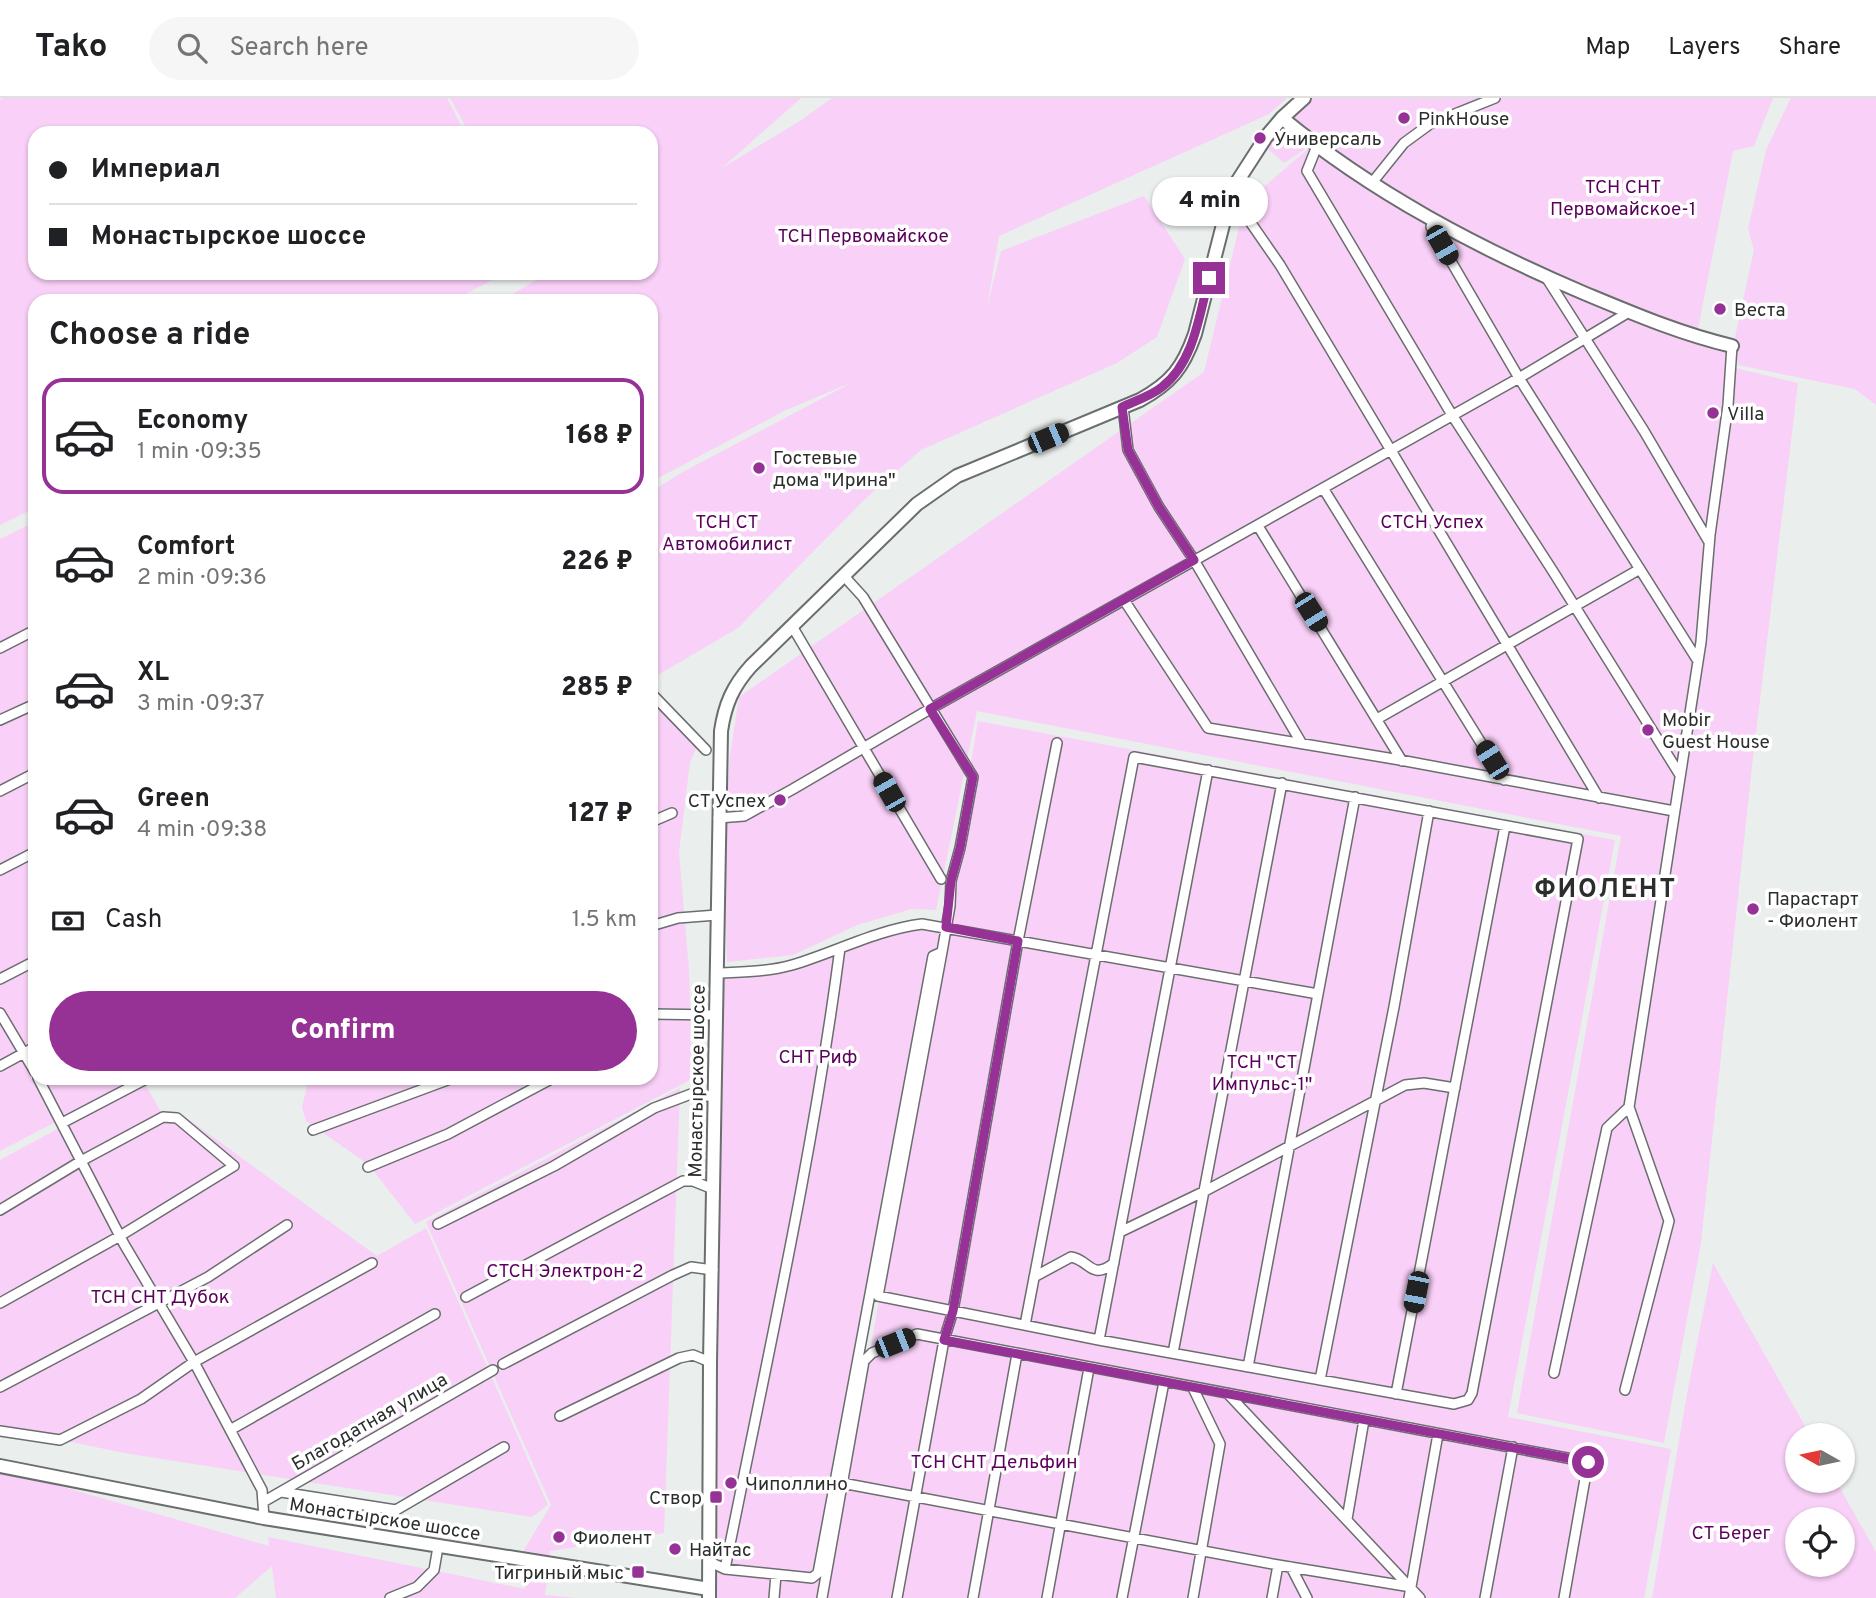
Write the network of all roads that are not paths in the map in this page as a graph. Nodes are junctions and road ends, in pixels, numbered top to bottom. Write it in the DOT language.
graph roads {
  1 [pos="1304,98"];
  2 [pos="1495,98"];
  3 [pos="1282,118"];
  4 [pos="1317,146"];
  5 [pos="1371,184"];
  6 [pos="1228,205"];
  7 [pos="1433,219"];
  8 [pos="1545,276"];
  9 [pos="1629,312"];
  10 [pos="1584,340"];
  11 [pos="1732,346"];
  12 [pos="1519,378"];
  13 [pos="1122,407"];
  14 [pos="1452,415"];
  15 [pos="1390,450"];
  16 [pos="1323,488"];
  17 [pos="1258,526"];
  18 [pos="1710,544"];
  19 [pos="1194,560"];
  20 [pos="1640,569"];
  21 [pos="843,575"];
  22 [pos="1124,600"];
  23 [pos="1575,607"];
  24 [pos="792,626"];
  25 [pos="28,634"];
  26 [pos="1508,646"];
  27 [pos="0,648"];
  28 [pos="1698,661"];
  29 [pos="1444,682"];
  30 [pos="658,700"];
  31 [pos="28,707"];
  32 [pos="930,709"];
  33 [pos="1377,719"];
  34 [pos="0,720"];
  35 [pos="1056,743"];
  36 [pos="1303,744"];
  37 [pos="864,748"];
  38 [pos="706,750"];
  39 [pos="1402,761"];
  40 [pos="1208,770"];
  41 [pos="1680,775"];
  42 [pos="28,777"];
  43 [pos="1504,780"];
  44 [pos="1282,783"];
  45 [pos="0,791"];
  46 [pos="1355,797"];
  47 [pos="1599,797"];
  48 [pos="1429,811"];
  49 [pos="1674,811"];
  50 [pos="672,813"];
  51 [pos="718,818"];
  52 [pos="658,819"];
  53 [pos="1505,825"];
  54 [pos="28,856"];
  55 [pos="0,870"];
  56 [pos="940,879"];
  57 [pos="717,915"];
  58 [pos="658,924"];
  59 [pos="946,927"];
  60 [pos="1018,941"];
  61 [pos="840,948"];
  62 [pos="942,952"];
  63 [pos="1096,955"];
  64 [pos="28,965"];
  65 [pos="1170,968"];
  66 [pos="716,973"];
  67 [pos="0,979"];
  68 [pos="1245,982"];
  69 [pos="1318,994"];
  70 [pos="0,1013"];
  71 [pos="658,1014"];
  72 [pos="716,1015"];
  73 [pos="28,1050"];
  74 [pos="25,1052"];
  75 [pos="28,1058"];
  76 [pos="0,1066"];
  77 [pos="42,1085"];
  78 [pos="135,1085"];
  79 [pos="434,1085"];
  80 [pos="540,1085"];
  81 [pos="1455,1088"];
  82 [pos="715,1097"];
  83 [pos="1375,1101"];
  84 [pos="1629,1107"];
  85 [pos="62,1123"];
  86 [pos="313,1130"];
  87 [pos="1289,1145"];
  88 [pos="81,1161"];
  89 [pos="368,1167"];
  90 [pos="713,1189"];
  91 [pos="1205,1191"];
  92 [pos="0,1210"];
  93 [pos="438,1224"];
  94 [pos="287,1225"];
  95 [pos="1120,1232"];
  96 [pos="120,1236"];
  97 [pos="1114,1262"];
  98 [pos="372,1263"];
  99 [pos="713,1270"];
  100 [pos="1034,1277"];
  101 [pos="466,1297"];
  102 [pos="0,1303"];
  103 [pos="159,1303"];
  104 [pos="953,1311"];
  105 [pos="435,1314"];
  106 [pos="1025,1325"];
  107 [pos="944,1340"];
  108 [pos="1099,1340"];
  109 [pos="1173,1353"];
  110 [pos="1017,1354"];
  111 [pos="194,1362"];
  112 [pos="710,1362"];
  113 [pos="503,1364"];
  114 [pos="1248,1367"];
  115 [pos="1089,1368"];
  116 [pos="493,1370"];
  117 [pos="1554,1373"];
  118 [pos="1320,1380"];
  119 [pos="1164,1382"];
  120 [pos="0,1387"];
  121 [pos="1193,1388"];
  122 [pos="1625,1390"];
  123 [pos="1228,1394"];
  124 [pos="1396,1394"];
  125 [pos="560,1416"];
  126 [pos="1364,1420"];
  127 [pos="230,1430"];
  128 [pos="0,1431"];
  129 [pos="1438,1434"];
  130 [pos="504,1447"];
  131 [pos="1513,1447"];
  132 [pos="0,1466"];
  133 [pos="842,1483"];
  134 [pos="281,1492"];
  135 [pos="916,1496"];
  136 [pos="263,1502"];
  137 [pos="989,1510"];
  138 [pos="264,1518"];
  139 [pos="1348,1519"];
  140 [pos="1061,1524"];
  141 [pos="1133,1538"];
  142 [pos="438,1546"];
  143 [pos="1201,1550"];
  144 [pos="710,1562"];
  145 [pos="1278,1565"];
  146 [pos="1291,1567"];
  147 [pos="725,1569"];
  148 [pos="776,1575"];
  149 [pos="417,1587"];
  150 [pos="1411,1587"];
  151 [pos="709,1593"];
  152 [pos="390,1598"];
  153 [pos="412,1598"];
  154 [pos="774,1598"];
  155 [pos="822,1598"];
  156 [pos="897,1598"];
  157 [pos="973,1598"];
  158 [pos="1047,1598"];
  159 [pos="1122,1598"];
  160 [pos="1193,1598"];
  161 [pos="1272,1598"];
  162 [pos="1307,1598"];
  163 [pos="1409,1598"];
  164 [pos="1420,1598"];
  165 [pos="1485,1598"];
  166 [pos="1564,1598"];
  1 -- 3 [label="main road, Монастырское шоссе"];
  2 -- 5 [label="street"];
  3 -- 4 [label="main road"];
  3 -- 6 [label="main road, Монастырское шоссе"];
  4 -- 5 [label="main road"];
  4 -- 14 [label="street"];
  5 -- 7 [label="main road"];
  6 -- 13 [label="main road, Монастырское шоссе"];
  6 -- 15 [label="street"];
  7 -- 8 [label="main road"];
  7 -- 12 [label="street"];
  8 -- 9 [label="main road"];
  8 -- 10 [label="street"];
  9 -- 10 [label="street"];
  9 -- 11 [label="main road"];
  10 -- 12 [label="street"];
  10 -- 18 [label="street"];
  11 -- 18 [label="street"];
  12 -- 14 [label="street"];
  12 -- 20 [label="street"];
  13 -- 19 [label="street"];
  13 -- 21 [label="main road, Монастырское шоссе"];
  14 -- 15 [label="street"];
  14 -- 23 [label="street"];
  15 -- 16 [label="street"];
  15 -- 26 [label="street"];
  16 -- 17 [label="street"];
  16 -- 29 [label="street"];
  17 -- 19 [label="street"];
  17 -- 33 [label="street"];
  18 -- 28 [label="street"];
  19 -- 22 [label="street"];
  19 -- 36 [label="street"];
  20 -- 23 [label="street"];
  20 -- 28 [label="street"];
  21 -- 24 [label="main road, Монастырское шоссе"];
  21 -- 32 [label="street"];
  22 -- 32 [label="street"];
  22 -- 36 [label="street"];
  23 -- 26 [label="street"];
  23 -- 41 [label="street"];
  24 -- 37 [label="street"];
  24 -- 51 [label="main road, Монастырское шоссе"];
  25 -- 27 [label="street"];
  26 -- 29 [label="street"];
  26 -- 47 [label="street"];
  28 -- 41 [label="street"];
  29 -- 33 [label="street"];
  29 -- 43 [label="street"];
  30 -- 38 [label="street"];
  31 -- 34 [label="street"];
  32 -- 37 [label="street"];
  32 -- 59 [label="street"];
  33 -- 39 [label="street"];
  35 -- 60 [label="street"];
  36 -- 39 [label="street"];
  37 -- 51 [label="street"];
  37 -- 56 [label="street"];
  39 -- 43 [label="street"];
  40 -- 44 [label="street"];
  40 -- 63 [label="street"];
  40 -- 65 [label="street"];
  41 -- 49 [label="street"];
  42 -- 45 [label="street"];
  43 -- 47 [label="street"];
  44 -- 46 [label="street"];
  44 -- 68 [label="street"];
  46 -- 48 [label="street"];
  46 -- 69 [label="street"];
  47 -- 49 [label="street"];
  48 -- 53 [label="street"];
  48 -- 83 [label="street"];
  49 -- 84 [label="street"];
  50 -- 52 [label="street"];
  51 -- 57 [label="main road, Монастырское шоссе"];
  53 -- 81 [label="street"];
  53 -- 124 [label="street"];
  54 -- 55 [label="street"];
  57 -- 58 [label="street"];
  57 -- 66 [label="main road, Монастырское шоссе"];
  59 -- 60 [label="street"];
  59 -- 61 [label="street"];
  59 -- 62 [label="street"];
  60 -- 63 [label="street"];
  60 -- 104 [label="street"];
  61 -- 66 [label="street"];
  61 -- 147 [label="street"];
  62 -- 104 [label="street"];
  62 -- 148 [label="street"];
  63 -- 65 [label="street"];
  63 -- 100 [label="street"];
  64 -- 67 [label="street"];
  65 -- 68 [label="street"];
  65 -- 95 [label="street"];
  66 -- 72 [label="main road, Монастырское шоссе"];
  68 -- 69 [label="street"];
  68 -- 91 [label="street"];
  69 -- 87 [label="street"];
  70 -- 74 [label="street"];
  71 -- 72 [label="street"];
  72 -- 82 [label="main road, Монастырское шоссе"];
  73 -- 74 [label="street"];
  74 -- 75 [label="street"];
  74 -- 76 [label="street"];
  77 -- 85 [label="street"];
  78 -- 85 [label="street"];
  79 -- 86 [label="street"];
  80 -- 89 [label="street"];
  81 -- 83 [label="street"];
  81 -- 124 [label="street"];
  82 -- 90 [label="main road, Монастырское шоссе"];
  82 -- 93 [label="street"];
  83 -- 87 [label="street"];
  83 -- 118 [label="street"];
  84 -- 117 [label="street"];
  84 -- 122 [label="street"];
  85 -- 88 [label="street"];
  87 -- 91 [label="street"];
  87 -- 114 [label="street"];
  88 -- 92 [label="street"];
  88 -- 96 [label="street"];
  88 -- 96 [label="street"];
  90 -- 99 [label="main road, Монастырское шоссе"];
  90 -- 101 [label="street"];
  91 -- 95 [label="street"];
  91 -- 109 [label="street"];
  94 -- 103 [label="street"];
  95 -- 97 [label="street"];
  96 -- 102 [label="street"];
  96 -- 103 [label="street"];
  97 -- 100 [label="street"];
  97 -- 108 [label="street"];
  98 -- 111 [label="street"];
  99 -- 112 [label="main road, Монастырское шоссе"];
  99 -- 113 [label="street"];
  100 -- 106 [label="street"];
  103 -- 111 [label="street"];
  103 -- 120 [label="street"];
  104 -- 106 [label="street"];
  104 -- 107 [label="street"];
  105 -- 127 [label="street"];
  106 -- 108 [label="street"];
  107 -- 110 [label="street"];
  107 -- 133 [label="street"];
  107 -- 135 [label="street"];
  108 -- 109 [label="street"];
  109 -- 114 [label="street"];
  110 -- 115 [label="street"];
  110 -- 137 [label="street"];
  111 -- 127 [label="street"];
  111 -- 128 [label="street"];
  112 -- 125 [label="street"];
  112 -- 144 [label="main road, Монастырское шоссе"];
  114 -- 118 [label="street"];
  115 -- 119 [label="street"];
  115 -- 140 [label="street"];
  116 -- 134 [label="street, Благодатная улица"];
  118 -- 124 [label="street"];
  119 -- 121 [label="street"];
  119 -- 141 [label="street"];
  121 -- 123 [label="street"];
  121 -- 143 [label="street"];
  123 -- 126 [label="street"];
  123 -- 139 [label="street"];
  126 -- 129 [label="street"];
  126 -- 139 [label="street"];
  127 -- 136 [label="street"];
  129 -- 131 [label="street"];
  129 -- 150 [label="street"];
  130 -- 134 [label="street"];
  131 -- 165 [label="street"];
  131 -- 166 [label="street"];
  132 -- 138 [label="main road, Монастырское шоссе"];
  133 -- 135 [label="street"];
  133 -- 155 [label="street"];
  134 -- 136 [label="street, Благодатная улица"];
  135 -- 137 [label="street"];
  135 -- 156 [label="street"];
  136 -- 138 [label="street"];
  137 -- 140 [label="street"];
  137 -- 157 [label="street"];
  138 -- 142 [label="main road, Монастырское шоссе"];
  139 -- 150 [label="street"];
  140 -- 141 [label="street"];
  140 -- 158 [label="street"];
  141 -- 143 [label="street"];
  141 -- 159 [label="street"];
  142 -- 149 [label="street"];
  142 -- 151 [label="main road, Монастырское шоссе"];
  143 -- 145 [label="street"];
  143 -- 160 [label="street"];
  144 -- 147 [label="street"];
  144 -- 151 [label="main road, Монастырское шоссе"];
  145 -- 146 [label="street"];
  145 -- 161 [label="street"];
  146 -- 150 [label="street"];
  146 -- 162 [label="street"];
  147 -- 148 [label="street"];
  148 -- 154 [label="street"];
  149 -- 152 [label="street"];
  149 -- 153 [label="street"];
  150 -- 163 [label="street"];
  150 -- 164 [label="street"];
}
